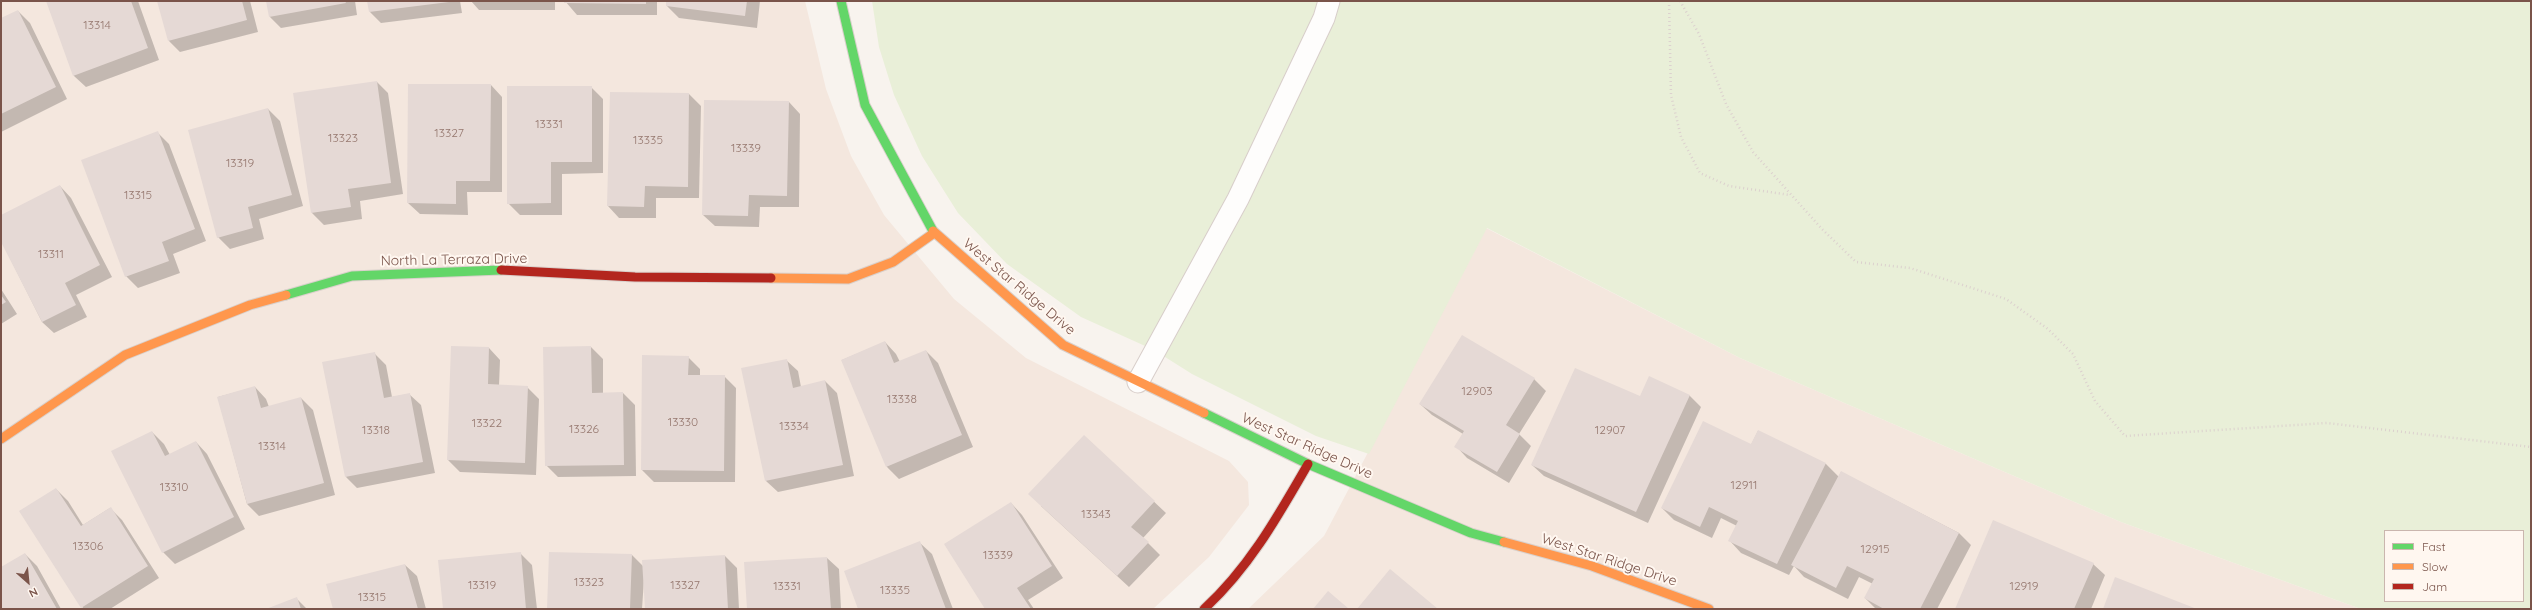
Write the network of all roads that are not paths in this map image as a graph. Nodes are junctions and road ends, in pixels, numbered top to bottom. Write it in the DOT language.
graph roads {
  1 [pos="841,1"];
  2 [pos="1329,1"];
  3 [pos="934,233"];
  4 [pos="1138,382"];
  5 [pos="1,439"];
  6 [pos="1308,464"];
  7 [pos="1204,609"];
  8 [pos="1709,609"];
  1 -- 3 [label="street"];
  2 -- 4 [label="lane"];
  3 -- 4 [label="street, West Star Ridge Drive"];
  3 -- 5 [label="street, North La Terraza Drive"];
  4 -- 6 [label="street, West Star Ridge Drive"];
  6 -- 7 [label="street"];
  6 -- 8 [label="street, West Star Ridge Drive"];
}
